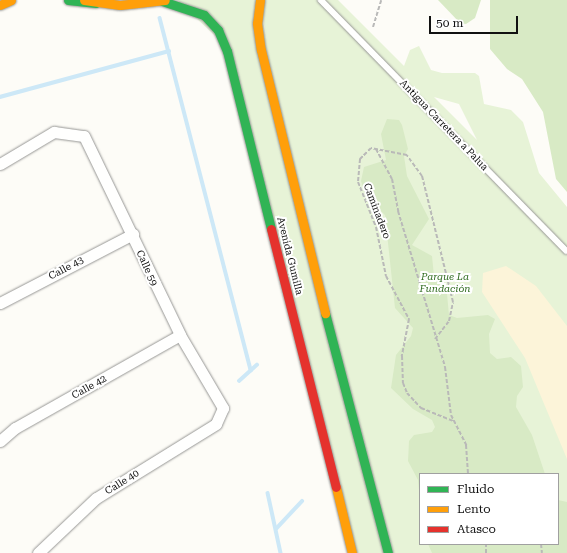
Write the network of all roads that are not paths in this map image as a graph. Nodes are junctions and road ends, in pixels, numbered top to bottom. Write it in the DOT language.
graph roads {
  1 [pos="12,0"];
  2 [pos="68,0"];
  3 [pos="84,0"];
  4 [pos="164,0"];
  5 [pos="260,0"];
  6 [pos="321,0"];
  7 [pos="0,5"];
  8 [pos="110,5"];
  9 [pos="0,164"];
  10 [pos="133,234"];
  11 [pos="567,251"];
  12 [pos="0,303"];
  13 [pos="180,335"];
  14 [pos="216,424"];
  15 [pos="0,441"];
  16 [pos="38,553"];
  17 [pos="352,553"];
  18 [pos="388,553"];
  1 -- 7 [label="main road"];
  2 -- 8 [label="main road"];
  3 -- 8 [label="main road"];
  4 -- 8 [label="main road"];
  4 -- 17 [label="main road, Avenida Gumilla"];
  5 -- 18 [label="main road, Avenida Gumilla"];
  6 -- 11 [label="lane, Antigua Carretera a Palua"];
  9 -- 10 [label="street, Calle 59"];
  10 -- 12 [label="street, Calle 43"];
  10 -- 13 [label="street, Calle 59"];
  13 -- 14 [label="street, Calle 59"];
  13 -- 15 [label="street, Calle 42"];
  14 -- 16 [label="street, Calle 40"];
}
